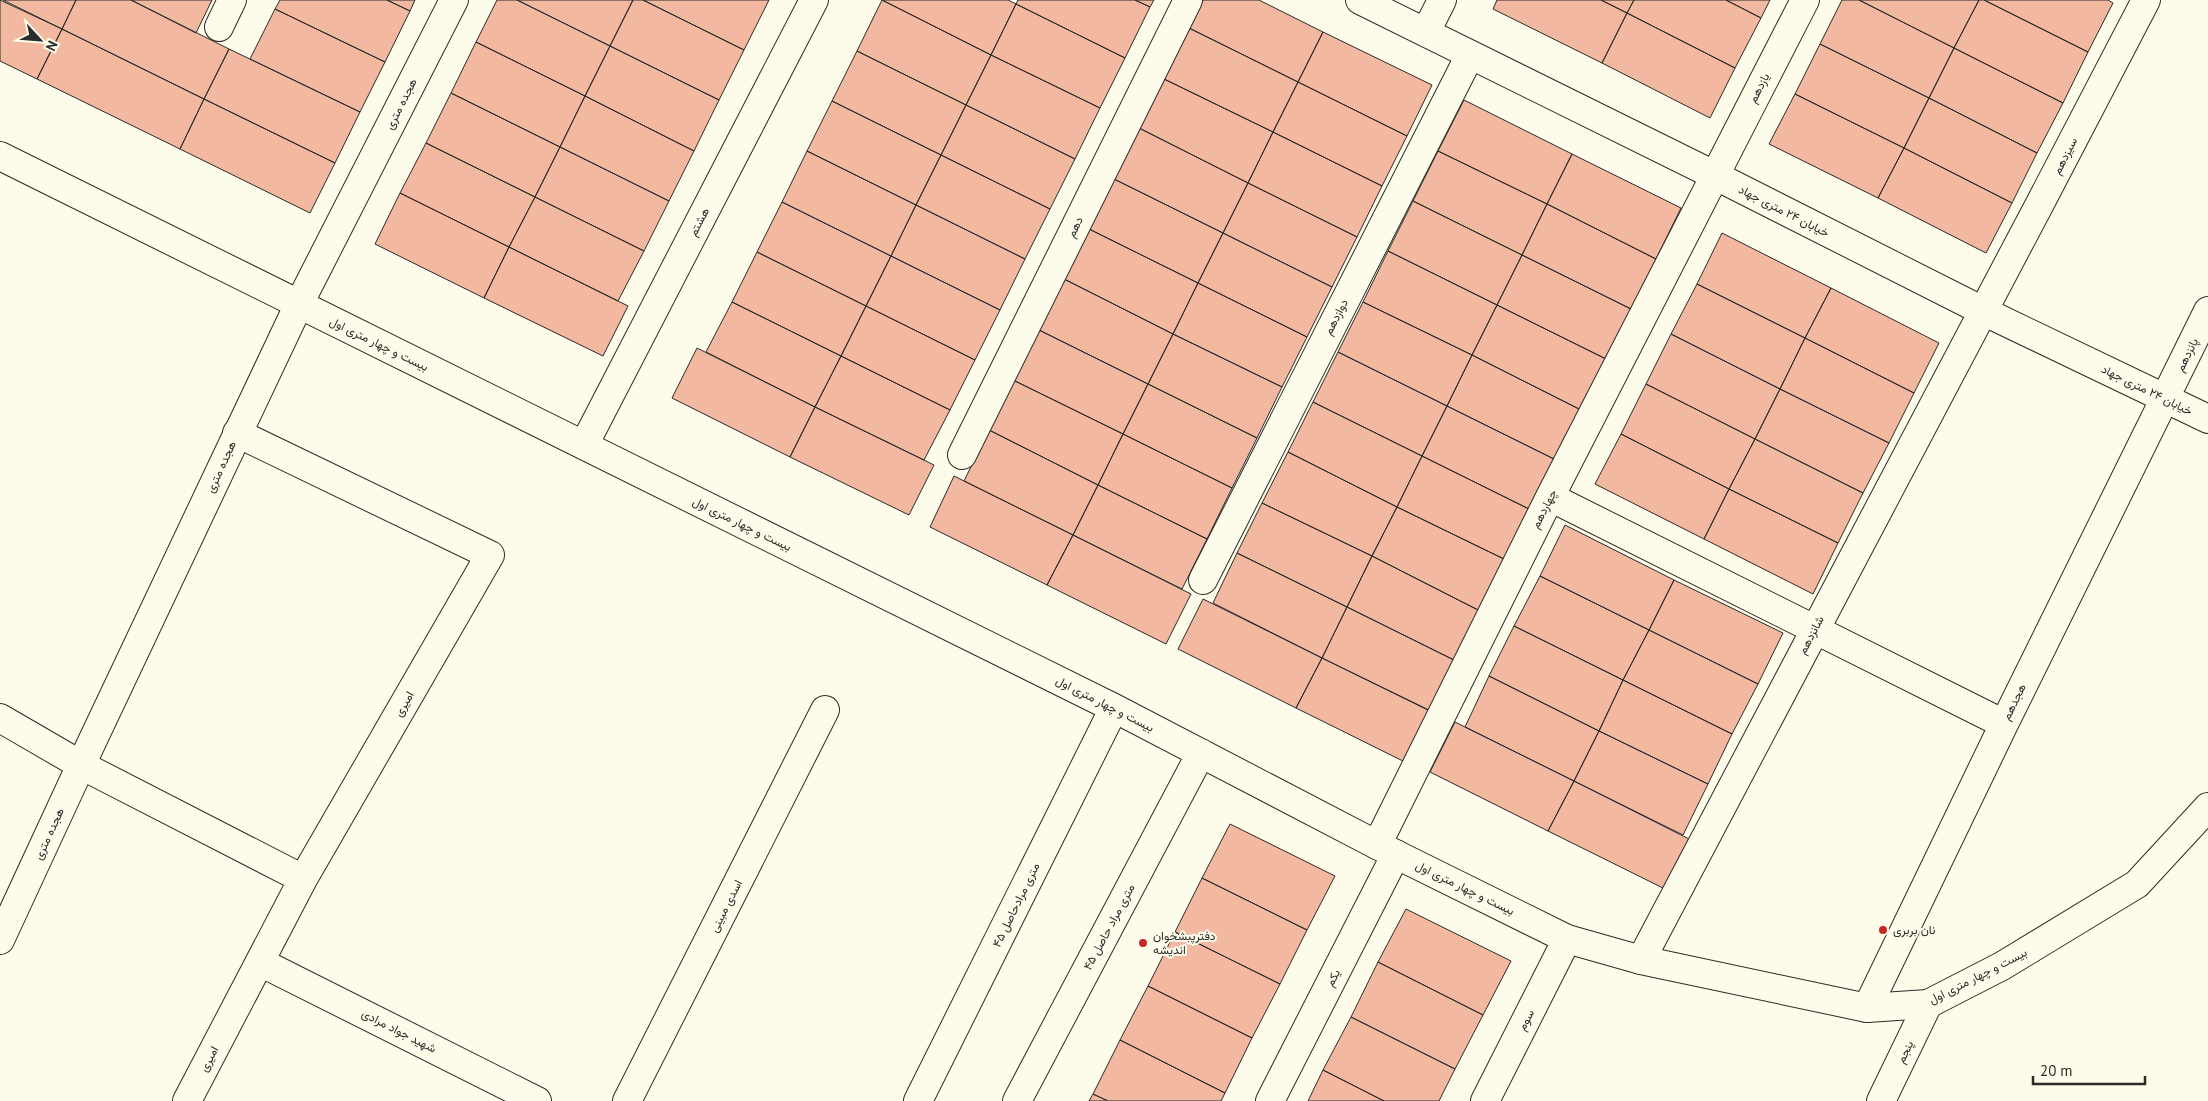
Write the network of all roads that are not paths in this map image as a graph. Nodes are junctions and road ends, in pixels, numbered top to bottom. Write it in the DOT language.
graph roads {
  1 [pos="232,0"];
  2 [pos="454,0"];
  3 [pos="814,0"];
  4 [pos="1188,0"];
  5 [pos="1360,0"];
  6 [pos="1442,0"];
  7 [pos="1804,0"];
  8 [pos="2146,0"];
  9 [pos="219,27"];
  10 [pos="1426,32"];
  11 [pos="1470,54"];
  12 [pos="0,156"];
  13 [pos="1714,175"];
  14 [pos="299,304"];
  15 [pos="2208,311"];
  16 [pos="1984,312"];
  17 [pos="2165,398"];
  18 [pos="2208,419"];
  19 [pos="237,433"];
  20 [pos="584,445"];
  21 [pos="962,455"];
  22 [pos="1550,497"];
  23 [pos="1203,580"];
  24 [pos="1814,629"];
  25 [pos="1114,708"];
  26 [pos="825,710"];
  27 [pos="0,718"];
  28 [pos="2004,724"];
  29 [pos="1201,753"];
  30 [pos="81,765"];
  31 [pos="2208,807"];
  32 [pos="1386,850"];
  33 [pos="303,879"];
  34 [pos="1568,938"];
  35 [pos="0,940"];
  36 [pos="1641,960"];
  37 [pos="260,962"];
  38 [pos="1928,1004"];
  39 [pos="1867,1008"];
  40 [pos="187,1101"];
  41 [pos="537,1101"];
  42 [pos="627,1101"];
  43 [pos="918,1101"];
  44 [pos="1016,1101"];
  45 [pos="1270,1101"];
  46 [pos="1484,1101"];
  47 [pos="1881,1101"];
  1 -- 9 [label="street"];
  2 -- 14 [label="street, هجده متری"];
  3 -- 20 [label="street, هشتم"];
  4 -- 21 [label="street, دهم"];
  5 -- 10 [label="street, خیابان ۲۴ متری جهاد"];
  6 -- 10 [label="street"];
  7 -- 13 [label="street, یازدهم"];
  8 -- 16 [label="street, سیزدهم"];
  10 -- 11 [label="street, خیابان ۲۴ متری جهاد"];
  11 -- 13 [label="street, خیابان ۲۴ متری جهاد"];
  11 -- 23 [label="street, دوازدهم"];
  12 -- 14 [label="street, بیست و چهار متری اول"];
  13 -- 16 [label="street, خیابان ۲۴ متری جهاد"];
  13 -- 22 [label="street, چهاردهم"];
  14 -- 19 [label="street, هجده متری"];
  14 -- 20 [label="street, بیست و چهار متری اول"];
  15 -- 17 [label="street, پانزدهم"];
  16 -- 17 [label="street, خیابان ۲۴ متری جهاد"];
  16 -- 24 [label="street, شانزدهم"];
  17 -- 18 [label="street, خیابان ۲۴ متری جهاد"];
  17 -- 28 [label="street, هجدهم"];
  19 -- 30 [label="street, هجده متری"];
  19 -- 33 [label="street, امیری"];
  20 -- 25 [label="street, بیست و چهار متری اول"];
  22 -- 24 [label="street"];
  22 -- 32 [label="street, چهاردهم"];
  24 -- 28 [label="street"];
  24 -- 36 [label="street, شانزدهم"];
  25 -- 29 [label="street, بیست و چهار متری اول"];
  25 -- 43 [label="street, ۴۵ متری مرادحاصل"];
  26 -- 42 [label="street, اسدی مبینی"];
  27 -- 30 [label="street"];
  28 -- 39 [label="street, هجدهم"];
  29 -- 32 [label="street, بیست و چهار متری اول"];
  29 -- 44 [label="street, ۴۵ متری مراد حاصل"];
  30 -- 33 [label="street"];
  30 -- 35 [label="street, هجده متری"];
  31 -- 38 [label="street, بیست و چهار متری اول"];
  32 -- 34 [label="street, بیست و چهار متری اول"];
  32 -- 45 [label="street, یکم"];
  33 -- 37 [label="street, امیری"];
  34 -- 36 [label="street, بیست و چهار متری اول"];
  34 -- 46 [label="street, سوم"];
  36 -- 39 [label="street, بیست و چهار متری اول"];
  37 -- 40 [label="street, امیری"];
  37 -- 41 [label="street, شهید جواد مرادی"];
  38 -- 39 [label="street, بیست و چهار متری اول"];
  38 -- 47 [label="street, پنجم"];
}
